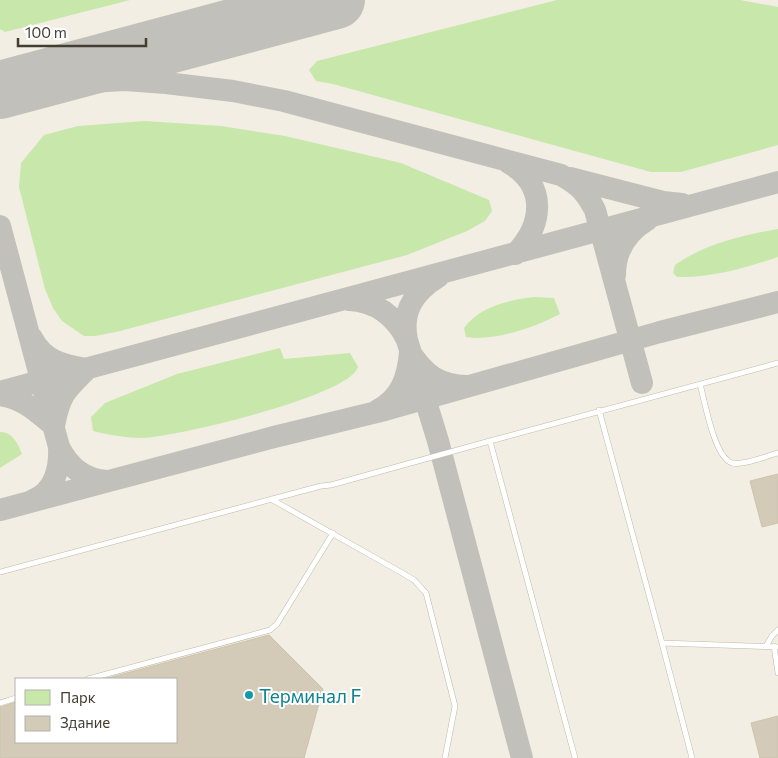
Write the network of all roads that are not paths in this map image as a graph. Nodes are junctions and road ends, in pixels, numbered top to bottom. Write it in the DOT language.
graph roads {
  1 [pos="778,363"];
  2 [pos="700,384"];
  3 [pos="599,410"];
  4 [pos="490,441"];
  5 [pos="778,453"];
  6 [pos="271,498"];
  7 [pos="333,533"];
  8 [pos="0,572"];
  9 [pos="778,630"];
  10 [pos="662,642"];
  11 [pos="766,646"];
  12 [pos="776,647"];
  13 [pos="778,673"];
  14 [pos="92,678"];
  15 [pos="15,698"];
  16 [pos="0,703"];
  17 [pos="445,758"];
  18 [pos="575,758"];
  19 [pos="692,758"];
  1 -- 2 [label="lane"];
  2 -- 3 [label="lane"];
  2 -- 5 [label="lane"];
  3 -- 4 [label="lane"];
  3 -- 10 [label="lane"];
  4 -- 6 [label="lane"];
  4 -- 18 [label="lane"];
  6 -- 7 [label="lane"];
  6 -- 8 [label="lane"];
  7 -- 14 [label="lane"];
  7 -- 17 [label="lane"];
  9 -- 11 [label="lane"];
  10 -- 11 [label="lane"];
  10 -- 19 [label="lane"];
  11 -- 12 [label="lane"];
  12 -- 13 [label="lane"];
  15 -- 16 [label="lane"];
}
